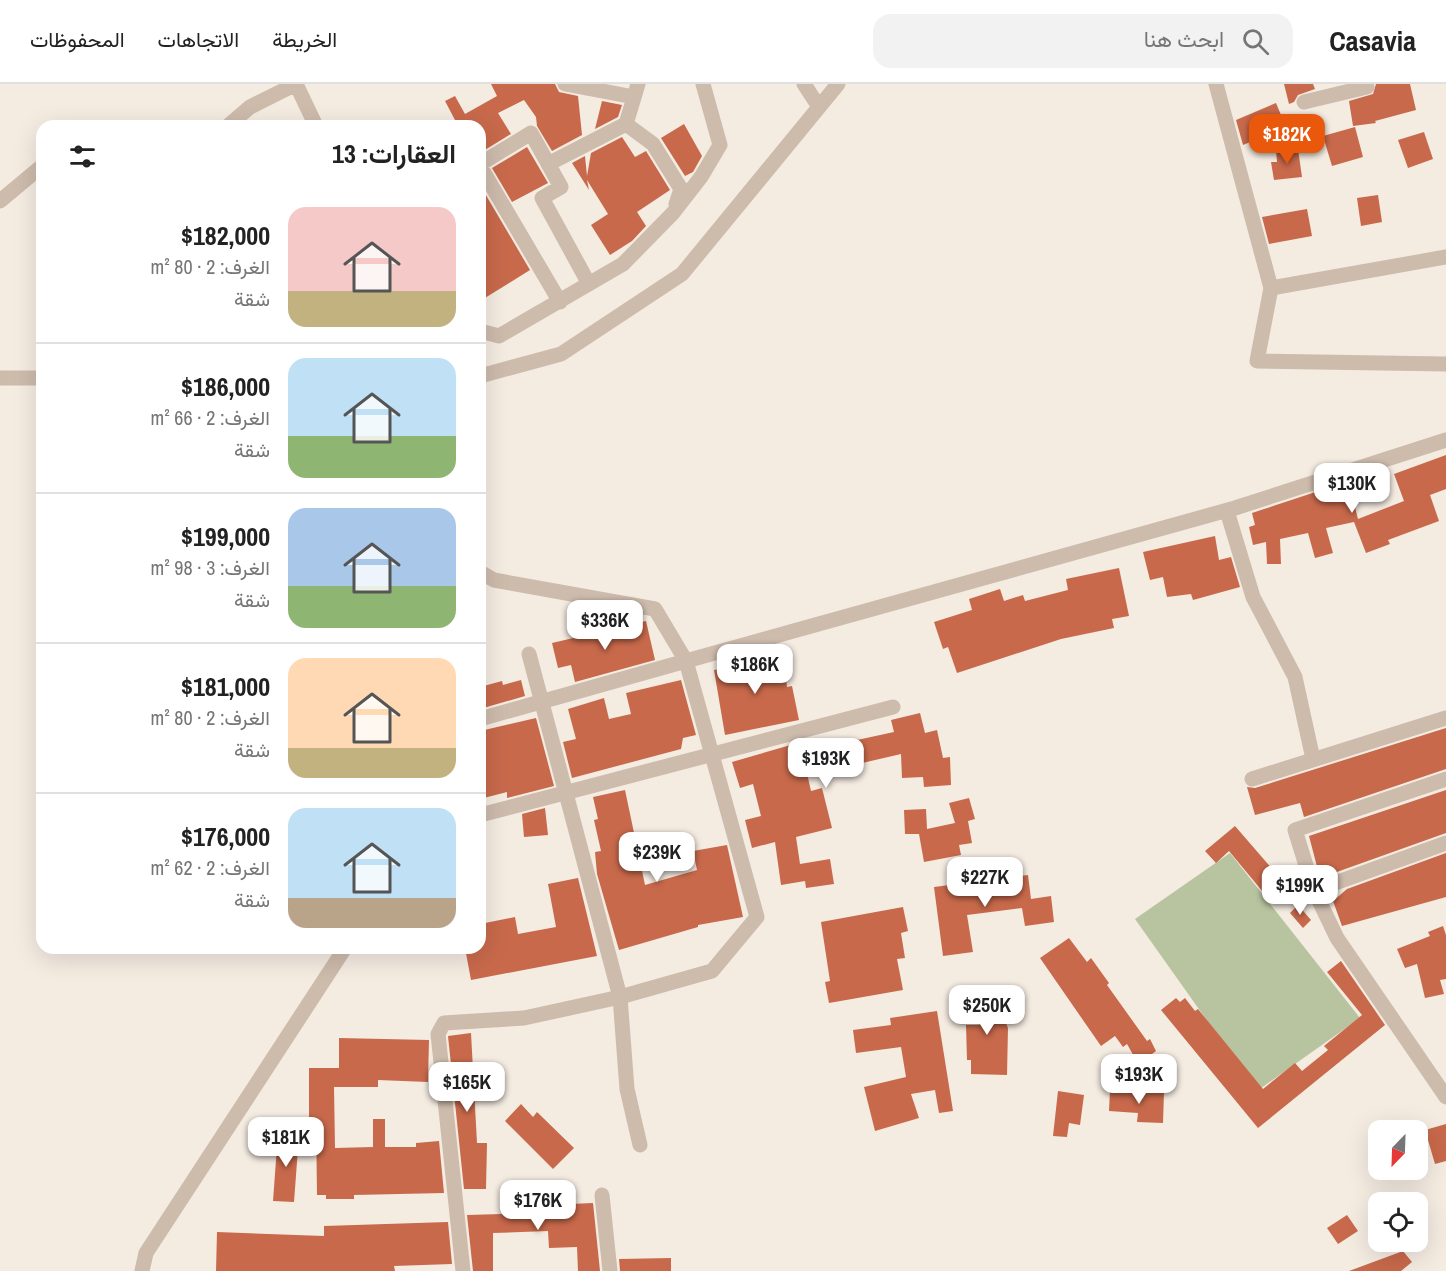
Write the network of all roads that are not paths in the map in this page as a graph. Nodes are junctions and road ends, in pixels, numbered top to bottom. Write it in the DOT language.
graph roads {
  1 [pos="565,84"];
  2 [pos="703,84"];
  3 [pos="804,84"];
  4 [pos="838,84"];
  5 [pos="1216,84"];
  6 [pos="1366,84"];
  7 [pos="636,91"];
  8 [pos="1304,102"];
  9 [pos="819,107"];
  10 [pos="235,120"];
  11 [pos="313,120"];
  12 [pos="626,124"];
  13 [pos="486,161"];
  14 [pos="548,164"];
  15 [pos="36,171"];
  16 [pos="486,175"];
  17 [pos="0,201"];
  18 [pos="673,213"];
  19 [pos="1446,257"];
  20 [pos="589,284"];
  21 [pos="1271,288"];
  22 [pos="560,302"];
  23 [pos="486,333"];
  24 [pos="1446,364"];
  25 [pos="486,374"];
  26 [pos="0,378"];
  27 [pos="36,378"];
  28 [pos="1446,440"];
  29 [pos="1227,511"];
  30 [pos="486,575"];
  31 [pos="529,654"];
  32 [pos="686,661"];
  33 [pos="541,702"];
  34 [pos="893,707"];
  35 [pos="486,717"];
  36 [pos="1446,718"];
  37 [pos="712,754"];
  38 [pos="1313,759"];
  39 [pos="1252,779"];
  40 [pos="1446,779"];
  41 [pos="566,793"];
  42 [pos="486,813"];
  43 [pos="1446,843"];
  44 [pos="1313,888"];
  45 [pos="341,954"];
  46 [pos="620,997"];
  47 [pos="1446,1097"];
  48 [pos="640,1145"];
  49 [pos="602,1195"];
  50 [pos="142,1271"];
  51 [pos="463,1271"];
  52 [pos="610,1271"];
  1 -- 7 [label="street"];
  2 -- 18 [label="street"];
  3 -- 9 [label="street"];
  4 -- 9 [label="street"];
  5 -- 21 [label="street"];
  6 -- 8 [label="street"];
  7 -- 12 [label="street"];
  9 -- 25 [label="street"];
  10 -- 11 [label="street"];
  12 -- 14 [label="street"];
  12 -- 18 [label="street"];
  13 -- 14 [label="street"];
  14 -- 20 [label="street"];
  15 -- 17 [label="street"];
  16 -- 22 [label="street"];
  18 -- 20 [label="street"];
  19 -- 21 [label="street"];
  20 -- 22 [label="street"];
  21 -- 24 [label="street"];
  22 -- 23 [label="street"];
  26 -- 27 [label="street"];
  28 -- 29 [label="street"];
  29 -- 32 [label="street"];
  29 -- 38 [label="street"];
  30 -- 32 [label="street"];
  31 -- 33 [label="street"];
  32 -- 33 [label="street"];
  32 -- 37 [label="street"];
  33 -- 35 [label="street"];
  33 -- 41 [label="street"];
  34 -- 37 [label="street"];
  36 -- 38 [label="street"];
  37 -- 41 [label="street"];
  37 -- 46 [label="street"];
  38 -- 39 [label="street"];
  40 -- 44 [label="street"];
  41 -- 42 [label="street"];
  41 -- 46 [label="street"];
  43 -- 44 [label="street"];
  44 -- 47 [label="street"];
  45 -- 50 [label="street"];
  46 -- 48 [label="street"];
  46 -- 51 [label="street"];
  49 -- 52 [label="street"];
}
